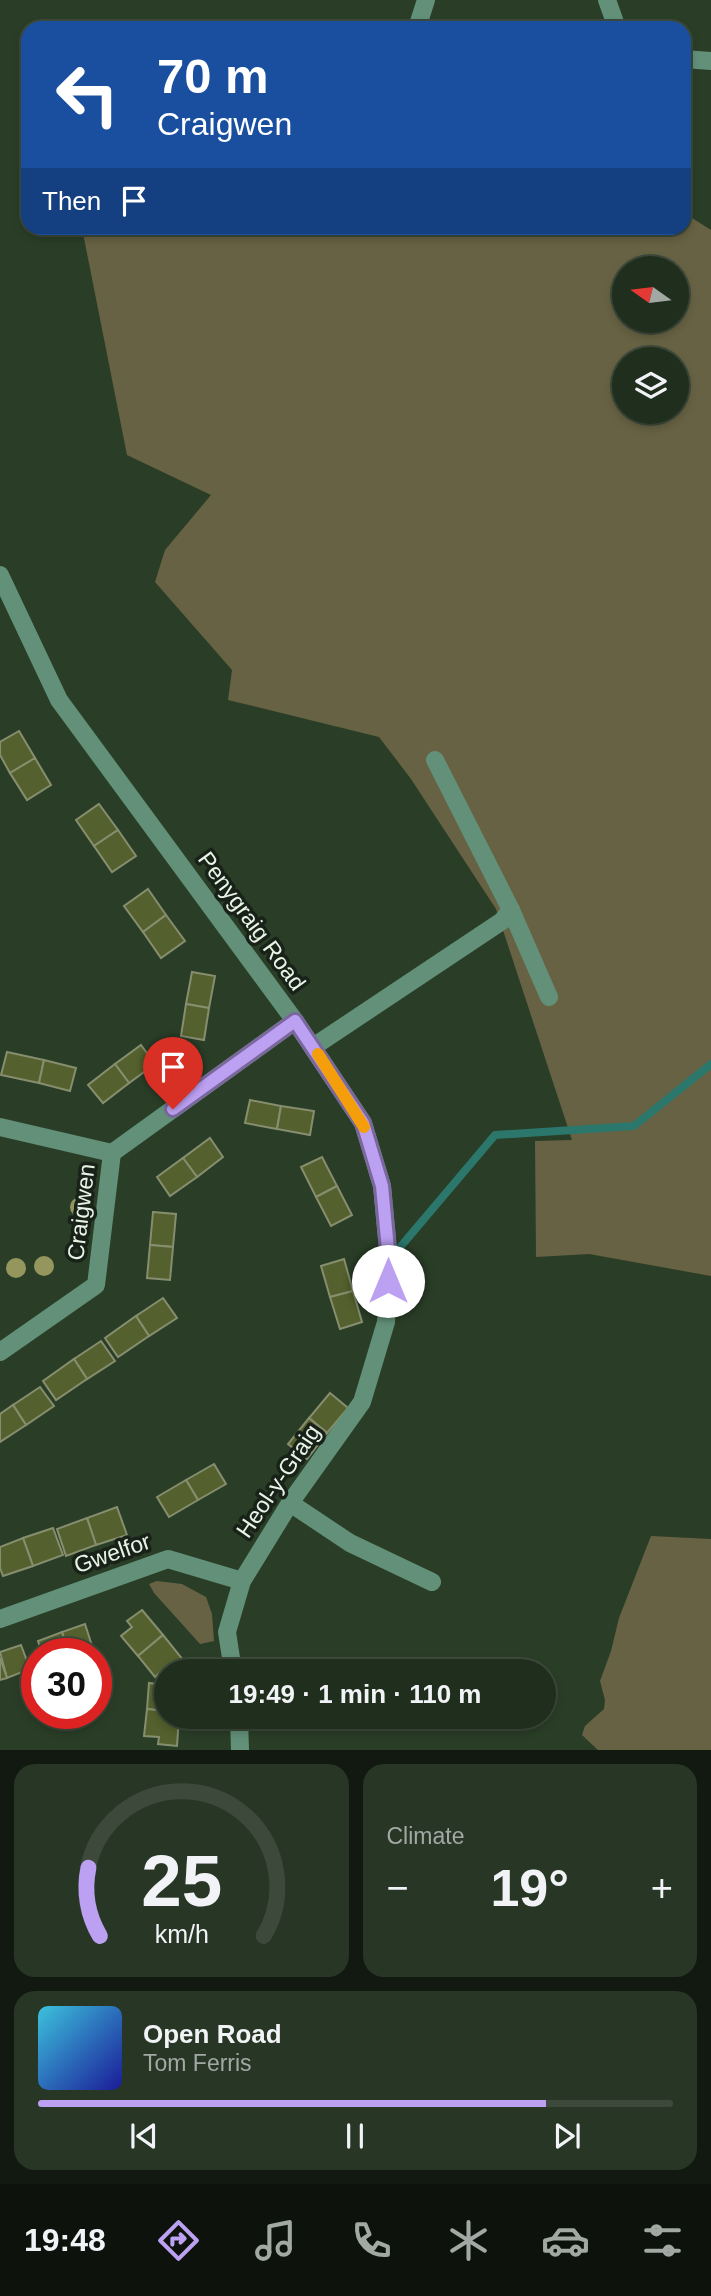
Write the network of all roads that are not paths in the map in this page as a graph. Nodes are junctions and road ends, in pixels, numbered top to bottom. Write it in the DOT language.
graph roads {
  1 [pos="426,0"];
  2 [pos="607,0"];
  3 [pos="419,21"];
  4 [pos="614,21"];
  5 [pos="691,60"];
  6 [pos="711,61"];
  7 [pos="0,575"];
  8 [pos="435,760"];
  9 [pos="511,910"];
  10 [pos="549,997"];
  11 [pos="295,1021"];
  12 [pos="313,1046"];
  13 [pos="0,1127"];
  14 [pos="112,1153"];
  15 [pos="386,1322"];
  16 [pos="0,1352"];
  17 [pos="290,1503"];
  18 [pos="242,1581"];
  19 [pos="432,1582"];
  20 [pos="0,1619"];
  21 [pos="231,1659"];
  22 [pos="239,1729"];
  23 [pos="240,1750"];
  1 -- 3 [label="street"];
  2 -- 4 [label="street"];
  5 -- 6 [label="street"];
  7 -- 11 [label="street, Penygraig Road"];
  8 -- 9 [label="street"];
  9 -- 10 [label="street"];
  9 -- 12 [label="street"];
  11 -- 12 [label="street, Penygraig Road"];
  11 -- 14 [label="street, Craigwen"];
  12 -- 15 [label="street, Penygraig Road"];
  13 -- 14 [label="street, Craigwen"];
  14 -- 16 [label="street, Craigwen"];
  15 -- 17 [label="street, Heol-y-Graig"];
  17 -- 18 [label="street, Heol-y-Graig"];
  17 -- 19 [label="street"];
  18 -- 20 [label="street, Gwelfor"];
  18 -- 21 [label="street, Heol-y-Graig"];
  22 -- 23 [label="street"];
}
